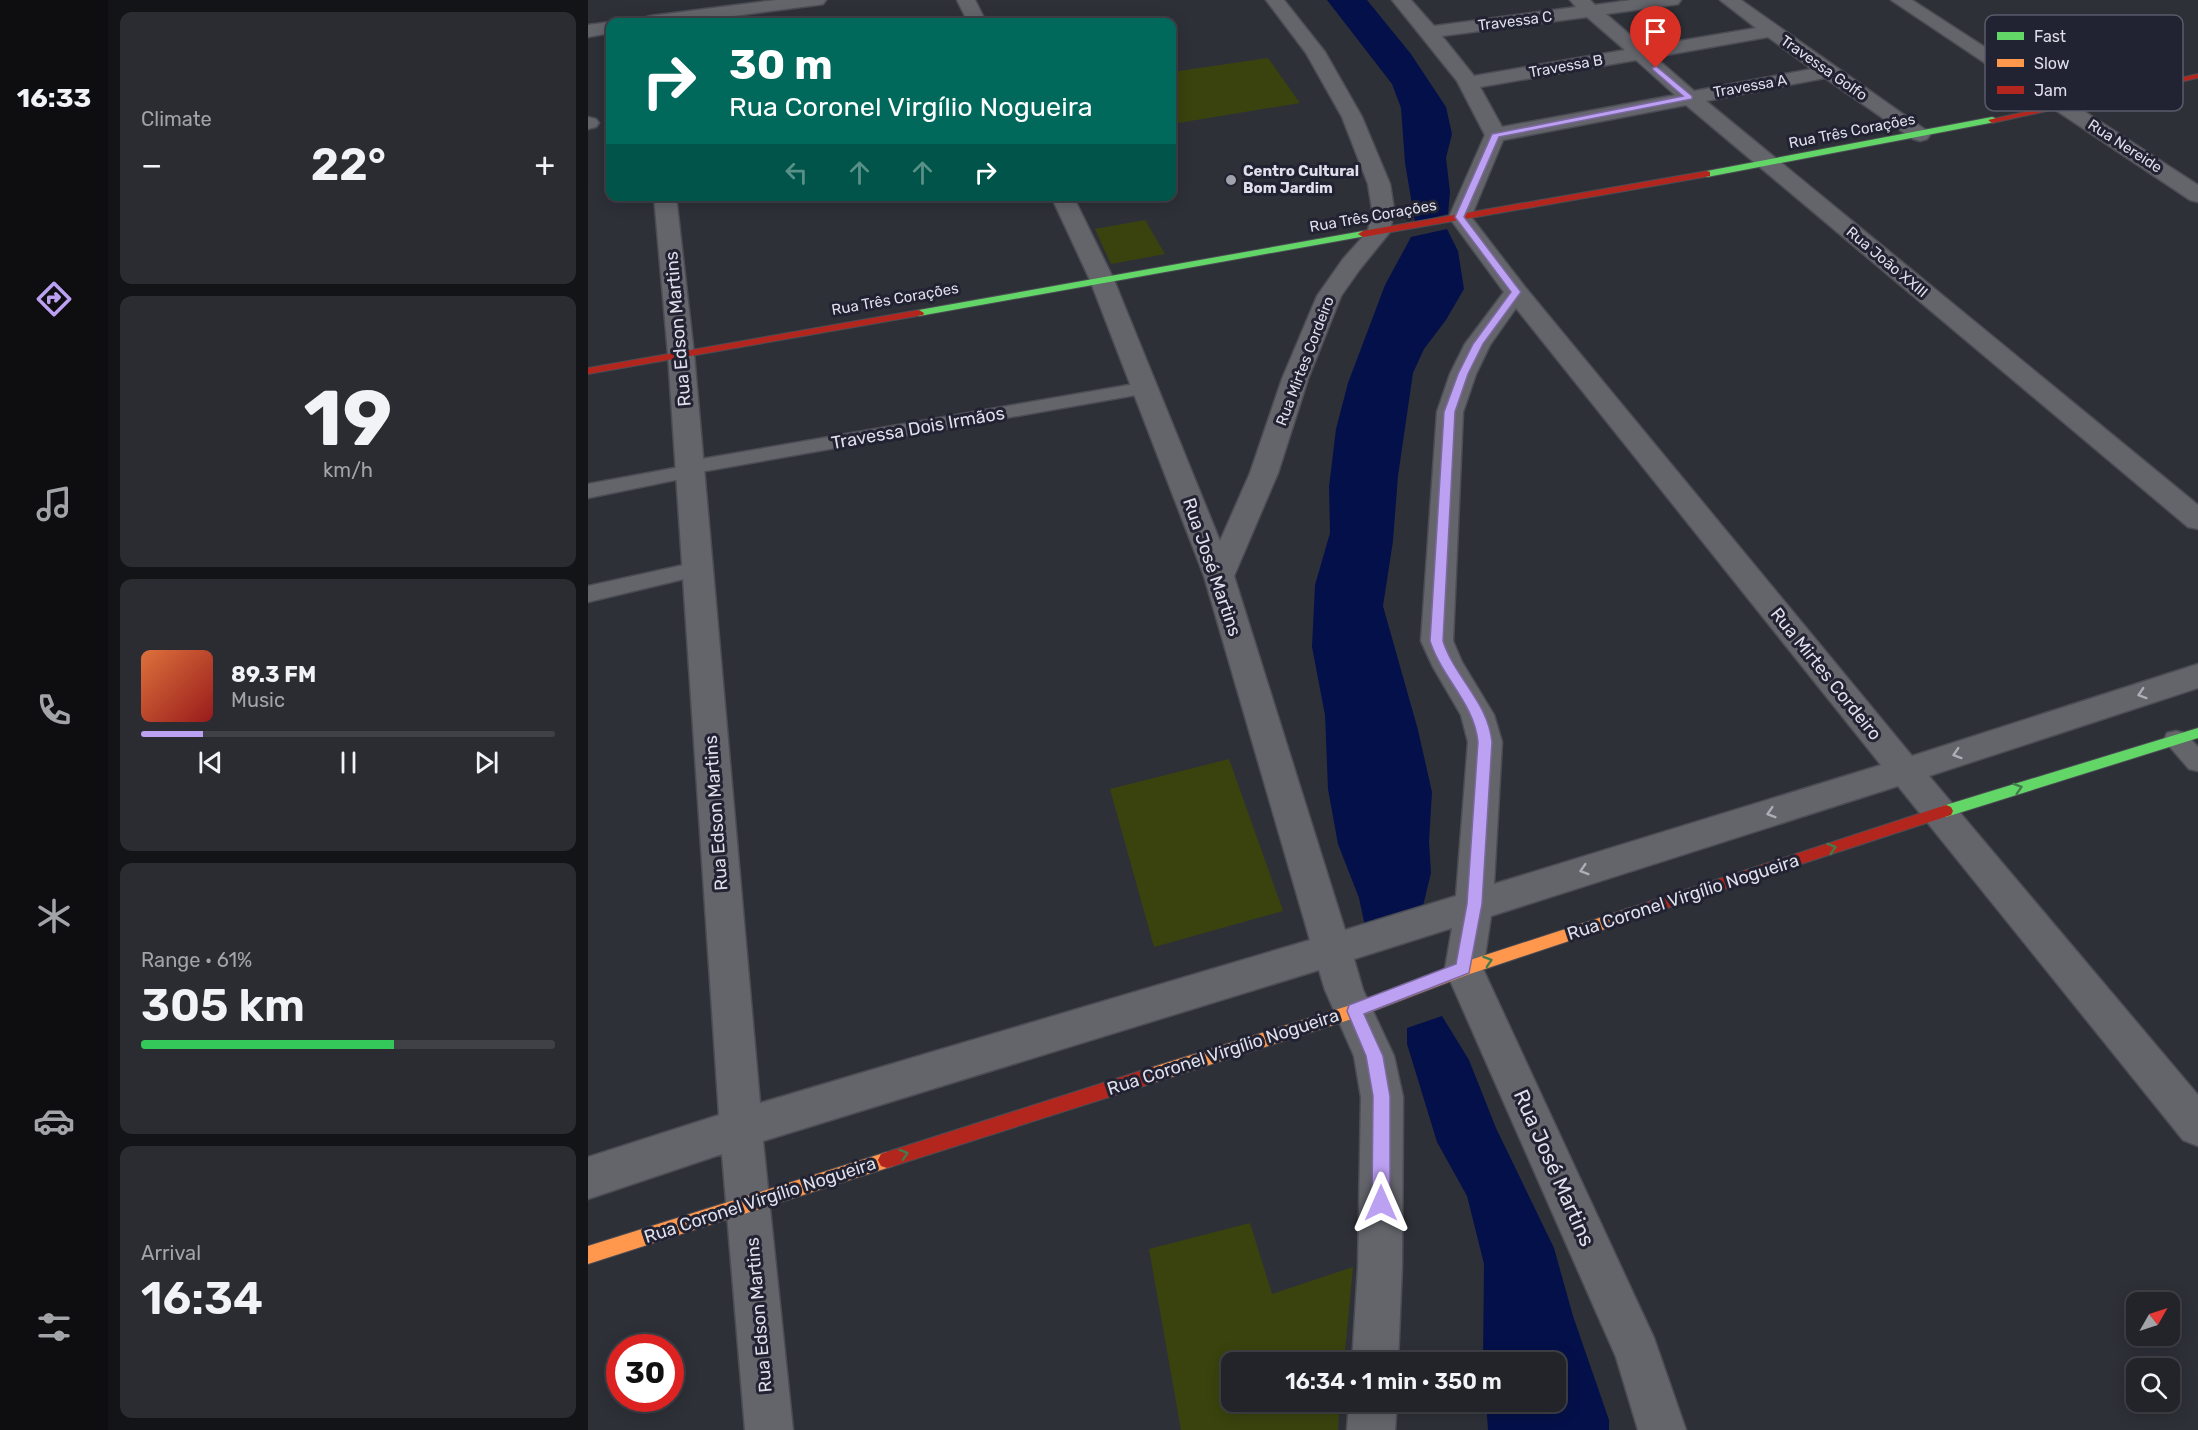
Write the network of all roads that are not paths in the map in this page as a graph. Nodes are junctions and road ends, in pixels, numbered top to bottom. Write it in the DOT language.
graph roads {
  1 [pos="647,0"];
  2 [pos="817,0"];
  3 [pos="966,0"];
  4 [pos="1275,0"];
  5 [pos="1401,0"];
  6 [pos="1672,0"];
  7 [pos="1729,0"];
  8 [pos="1900,0"];
  9 [pos="1585,6"];
  10 [pos="1459,9"];
  11 [pos="649,18"];
  12 [pos="680,18"];
  13 [pos="975,18"];
  14 [pos="1467,27"];
  15 [pos="606,29"];
  16 [pos="588,31"];
  17 [pos="1771,31"];
  18 [pos="1429,32"];
  19 [pos="1639,54"];
  20 [pos="1985,55"];
  21 [pos="1828,72"];
  22 [pos="2198,76"];
  23 [pos="2183,79"];
  24 [pos="1468,83"];
  25 [pos="1689,98"];
  26 [pos="2029,111"];
  27 [pos="2072,111"];
  28 [pos="1495,135"];
  29 [pos="1920,135"];
  30 [pos="1768,163"];
  31 [pos="2198,195"];
  32 [pos="666,201"];
  33 [pos="1064,201"];
  34 [pos="1460,217"];
  35 [pos="1379,232"];
  36 [pos="1102,280"];
  37 [pos="1516,292"];
  38 [pos="681,354"];
  39 [pos="588,371"];
  40 [pos="1146,388"];
  41 [pos="690,469"];
  42 [pos="588,491"];
  43 [pos="2198,520"];
  44 [pos="697,569"];
  45 [pos="1218,576"];
  46 [pos="588,594"];
  47 [pos="2198,676"];
  48 [pos="2187,736"];
  49 [pos="2198,762"];
  50 [pos="1905,771"];
  51 [pos="1941,812"];
  52 [pos="1474,904"];
  53 [pos="1332,950"];
  54 [pos="1464,969"];
  55 [pos="1355,1011"];
  56 [pos="2198,1126"];
  57 [pos="741,1128"];
  58 [pos="588,1178"];
  59 [pos="749,1203"];
  60 [pos="588,1255"];
  61 [pos="1376,1352"];
  62 [pos="1372,1412"];
  63 [pos="769,1430"];
  64 [pos="1371,1430"];
  65 [pos="1662,1430"];
  1 -- 11 [label="street"];
  2 -- 12 [label="street"];
  3 -- 13 [label="street"];
  4 -- 35 [label="street"];
  5 -- 18 [label="street"];
  6 -- 9 [label="street, Travessa C"];
  7 -- 17 [label="street, Travessa Golfo"];
  8 -- 20 [label="street, Rua Nereide"];
  9 -- 14 [label="street, Travessa C"];
  9 -- 19 [label="street, Rua João XXIII"];
  10 -- 14 [label="street"];
  14 -- 18 [label="street, Travessa C"];
  15 -- 16 [label="street"];
  17 -- 19 [label="street, Travessa B"];
  17 -- 21 [label="street, Travessa Golfo"];
  18 -- 24 [label="street"];
  19 -- 24 [label="street, Travessa B"];
  19 -- 25 [label="street, Rua João XXIII"];
  21 -- 25 [label="street, Travessa A"];
  21 -- 29 [label="street, Travessa Golfo"];
  22 -- 23 [label="street, Rua Três Corações"];
  24 -- 28 [label="street"];
  25 -- 28 [label="street, Travessa A"];
  25 -- 30 [label="street, Rua João XXIII"];
  26 -- 29 [label="street, Rua Três Corações"];
  27 -- 31 [label="street, Rua Nereide"];
  28 -- 34 [label="street"];
  29 -- 30 [label="street, Rua Três Corações"];
  30 -- 34 [label="street, Rua Três Corações"];
  30 -- 43 [label="street, Rua João XXIII"];
  32 -- 38 [label="street, Rua Edson Martins"];
  33 -- 36 [label="street, Rua José Martins"];
  34 -- 35 [label="street, Rua Três Corações"];
  34 -- 37 [label="street, Rua Mirtes Cordeiro"];
  35 -- 36 [label="street, Rua Três Corações"];
  35 -- 45 [label="street, Rua Mirtes Cordeiro"];
  36 -- 38 [label="street, Rua Três Corações"];
  36 -- 40 [label="street, Rua José Martins"];
  37 -- 50 [label="street, Rua Mirtes Cordeiro"];
  37 -- 52 [label="street"];
  38 -- 39 [label="street, Rua Três Corações"];
  38 -- 41 [label="street, Rua Edson Martins"];
  40 -- 41 [label="lane, Travessa Dois Irmãos"];
  40 -- 45 [label="street, Rua José Martins"];
  41 -- 42 [label="lane, Travessa Dois Irmãos"];
  41 -- 44 [label="street, Rua Edson Martins"];
  44 -- 46 [label="lane"];
  44 -- 57 [label="street, Rua Edson Martins"];
  45 -- 53 [label="street, Rua José Martins"];
  47 -- 50 [label="street, one-way"];
  48 -- 49 [label="lane"];
  51 -- 48 [label="street, Rua Coronel Virgílio Nogueira, one-way"];
  50 -- 51 [label="street, Rua Mirtes Cordeiro"];
  50 -- 52 [label="street, one-way"];
  54 -- 51 [label="street, Rua Coronel Virgílio Nogueira, one-way"];
  51 -- 56 [label="street, Rua Mirtes Cordeiro"];
  52 -- 53 [label="street"];
  52 -- 54 [label="street"];
  53 -- 55 [label="street, Rua José Martins"];
  53 -- 57 [label="street"];
  54 -- 55 [label="street, Rua Coronel Virgílio Nogueira"];
  54 -- 65 [label="street, Rua José Martins"];
  59 -- 55 [label="street, Rua Coronel Virgílio Nogueira, one-way"];
  55 -- 61 [label="street, Rua José Martins"];
  57 -- 58 [label="street"];
  57 -- 59 [label="street, Rua Edson Martins"];
  59 -- 60 [label="street, Rua Coronel Virgílio Nogueira"];
  59 -- 63 [label="street, Rua Edson Martins"];
  62 -- 64 [label="street"];
}
